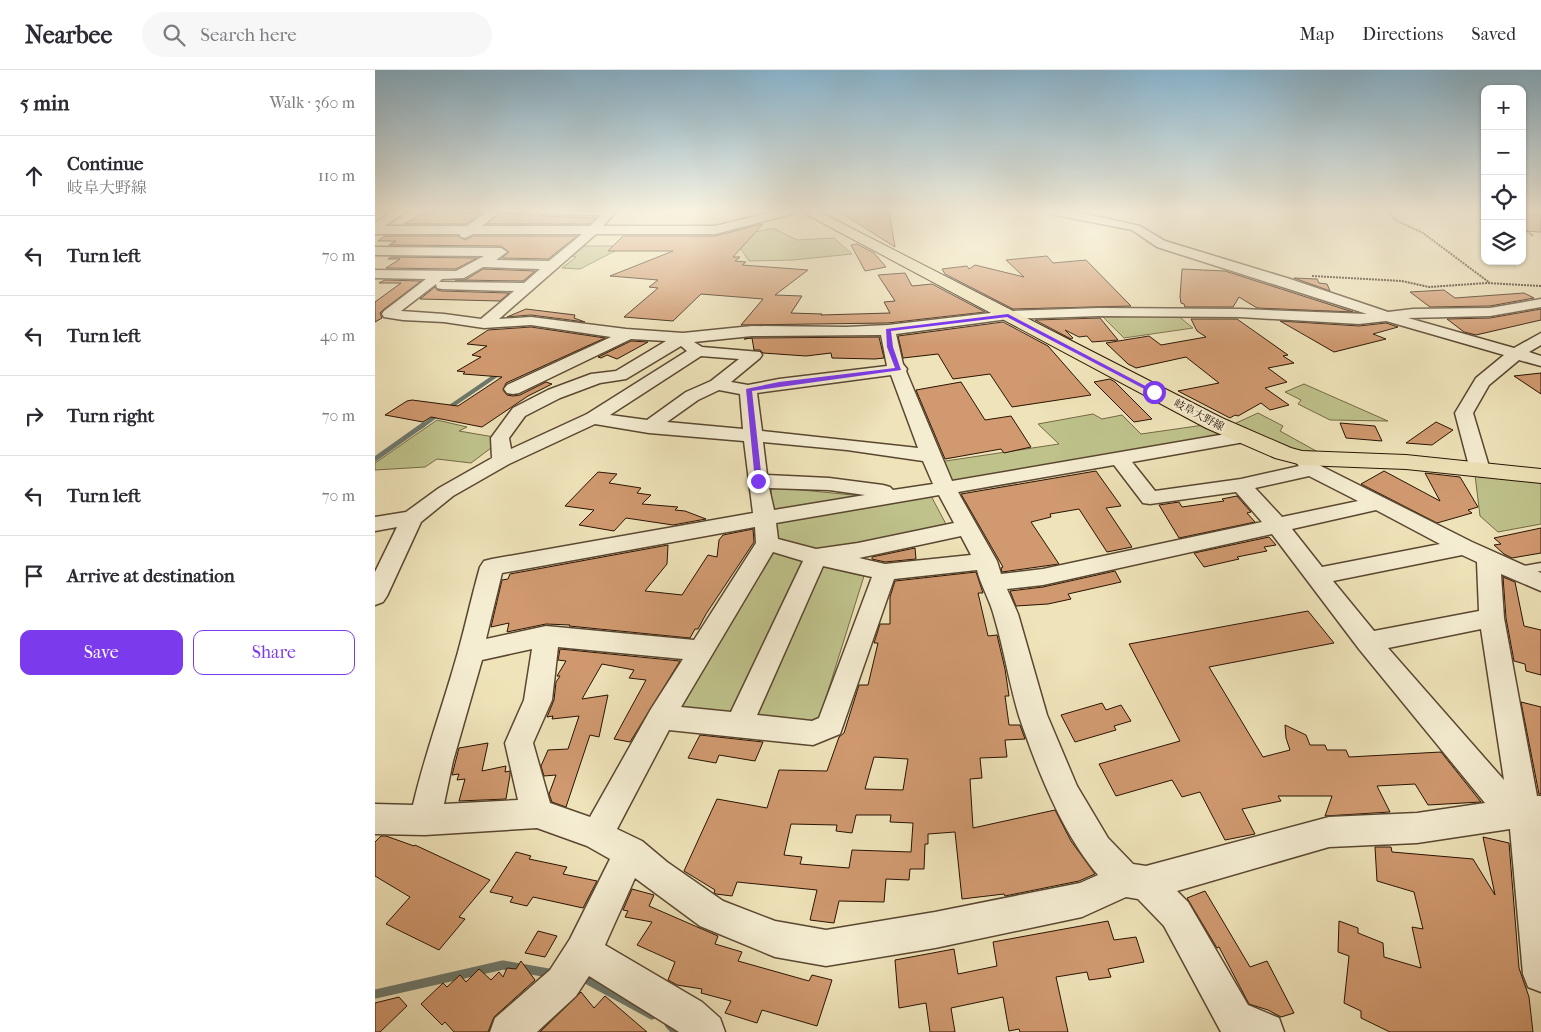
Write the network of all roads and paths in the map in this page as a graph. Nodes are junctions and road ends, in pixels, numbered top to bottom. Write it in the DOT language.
graph roads {
  1 [pos="438,256"];
  2 [pos="494,256"];
  3 [pos="562,256"];
  4 [pos="893,256"];
  5 [pos="1200,256"];
  6 [pos="1454,256"];
  7 [pos="480,263"];
  8 [pos="551,265"];
  9 [pos="375,274"];
  10 [pos="413,275"];
  11 [pos="439,275"];
  12 [pos="1307,275"];
  13 [pos="1492,284"];
  14 [pos="1541,286"];
  15 [pos="525,287"];
  16 [pos="423,288"];
  17 [pos="1541,303"];
  18 [pos="382,314"];
  19 [pos="1008,316"];
  20 [pos="1389,317"];
  21 [pos="484,324"];
  22 [pos="888,330"];
  23 [pos="629,334"];
  24 [pos="1541,338"];
  25 [pos="681,339"];
  26 [pos="698,351"];
  27 [pos="1517,353"];
  28 [pos="1541,360"];
  29 [pos="899,369"];
  30 [pos="717,385"];
  31 [pos="513,388"];
  32 [pos="748,390"];
  33 [pos="593,418"];
  34 [pos="649,427"];
  35 [pos="754,437"];
  36 [pos="1243,437"];
  37 [pos="931,456"];
  38 [pos="502,460"];
  39 [pos="1120,460"];
  40 [pos="1307,463"];
  41 [pos="1479,470"];
  42 [pos="1541,476"];
  43 [pos="758,481"];
  44 [pos="1241,485"];
  45 [pos="945,488"];
  46 [pos="909,494"];
  47 [pos="1380,503"];
  48 [pos="412,518"];
  49 [pos="375,524"];
  50 [pos="1277,524"];
  51 [pos="966,528"];
  52 [pos="766,531"];
  53 [pos="1464,547"];
  54 [pos="816,557"];
  55 [pos="1488,557"];
  56 [pos="1541,567"];
  57 [pos="1519,571"];
  58 [pos="885,572"];
  59 [pos="989,572"];
  60 [pos="1316,576"];
  61 [pos="1541,583"];
  62 [pos="375,596"];
  63 [pos="1492,618"];
  64 [pos="546,636"];
  65 [pos="1368,642"];
  66 [pos="702,651"];
  67 [pos="471,652"];
  68 [pos="661,717"];
  69 [pos="739,725"];
  70 [pos="1526,812"];
  71 [pos="537,813"];
  72 [pos="375,820"];
  73 [pos="425,820"];
  74 [pos="597,835"];
  75 [pos="630,852"];
  76 [pos="1136,882"];
  77 [pos="583,952"];
  78 [pos="1541,974"];
  79 [pos="1248,1028"];
  80 [pos="509,1032"];
  81 [pos="706,1032"];
  1 -- 10 [label="street"];
  2 -- 7 [label="street"];
  3 -- 8 [label="street"];
  4 -- 19 [label="main road, 岐阜大野線"];
  5 -- 20 [label="street"];
  6 -- 13 [label="path"];
  7 -- 8 [label="street"];
  7 -- 11 [label="street"];
  8 -- 15 [label="street"];
  9 -- 10 [label="street"];
  10 -- 11 [label="street"];
  11 -- 16 [label="street"];
  12 -- 13 [label="path"];
  13 -- 14 [label="path"];
  15 -- 16 [label="street"];
  15 -- 21 [label="street"];
  16 -- 18 [label="street"];
  17 -- 20 [label="street"];
  18 -- 21 [label="street"];
  19 -- 20 [label="street"];
  19 -- 22 [label="street"];
  19 -- 36 [label="main road, 岐阜大野線"];
  20 -- 27 [label="street"];
  21 -- 23 [label="street"];
  22 -- 25 [label="street"];
  22 -- 29 [label="street"];
  23 -- 25 [label="street"];
  23 -- 31 [label="street"];
  24 -- 27 [label="street"];
  25 -- 26 [label="street"];
  25 -- 38 [label="street"];
  26 -- 30 [label="street"];
  26 -- 33 [label="street"];
  27 -- 28 [label="street"];
  27 -- 41 [label="street"];
  29 -- 32 [label="street"];
  29 -- 37 [label="street"];
  30 -- 32 [label="street"];
  30 -- 34 [label="street"];
  32 -- 35 [label="street"];
  33 -- 34 [label="street"];
  33 -- 38 [label="street"];
  34 -- 35 [label="street"];
  35 -- 37 [label="street"];
  35 -- 43 [label="street"];
  36 -- 39 [label="street"];
  36 -- 40 [label="main road, 岐阜大野線"];
  37 -- 45 [label="street"];
  38 -- 48 [label="street"];
  39 -- 44 [label="street"];
  39 -- 45 [label="street"];
  40 -- 41 [label="main road, 岐阜大野線"];
  40 -- 44 [label="street"];
  40 -- 47 [label="street"];
  41 -- 42 [label="main road, 岐阜大野線"];
  43 -- 46 [label="street"];
  43 -- 52 [label="street"];
  44 -- 50 [label="street"];
  45 -- 46 [label="street"];
  45 -- 51 [label="street"];
  46 -- 52 [label="street"];
  47 -- 50 [label="street"];
  47 -- 53 [label="street"];
  48 -- 49 [label="street"];
  48 -- 62 [label="street"];
  50 -- 59 [label="street"];
  50 -- 60 [label="street"];
  51 -- 54 [label="street"];
  51 -- 59 [label="street"];
  52 -- 54 [label="street"];
  52 -- 66 [label="street"];
  52 -- 67 [label="street"];
  53 -- 55 [label="street"];
  53 -- 60 [label="street"];
  54 -- 58 [label="street"];
  54 -- 69 [label="street"];
  55 -- 57 [label="street"];
  55 -- 63 [label="street"];
  56 -- 57 [label="lane"];
  57 -- 61 [label="street"];
  58 -- 59 [label="street"];
  58 -- 69 [label="street"];
  59 -- 76 [label="street"];
  60 -- 65 [label="street"];
  63 -- 65 [label="street"];
  63 -- 70 [label="street"];
  64 -- 66 [label="street"];
  64 -- 67 [label="street"];
  64 -- 71 [label="street"];
  65 -- 70 [label="street"];
  66 -- 68 [label="street"];
  67 -- 73 [label="street"];
  68 -- 69 [label="street"];
  68 -- 74 [label="street"];
  70 -- 76 [label="street"];
  70 -- 78 [label="street"];
  71 -- 73 [label="street"];
  71 -- 74 [label="street"];
  72 -- 73 [label="street"];
  74 -- 75 [label="street"];
  75 -- 76 [label="street"];
  75 -- 77 [label="street"];
  76 -- 79 [label="street"];
  77 -- 80 [label="street"];
  77 -- 81 [label="street"];
}
